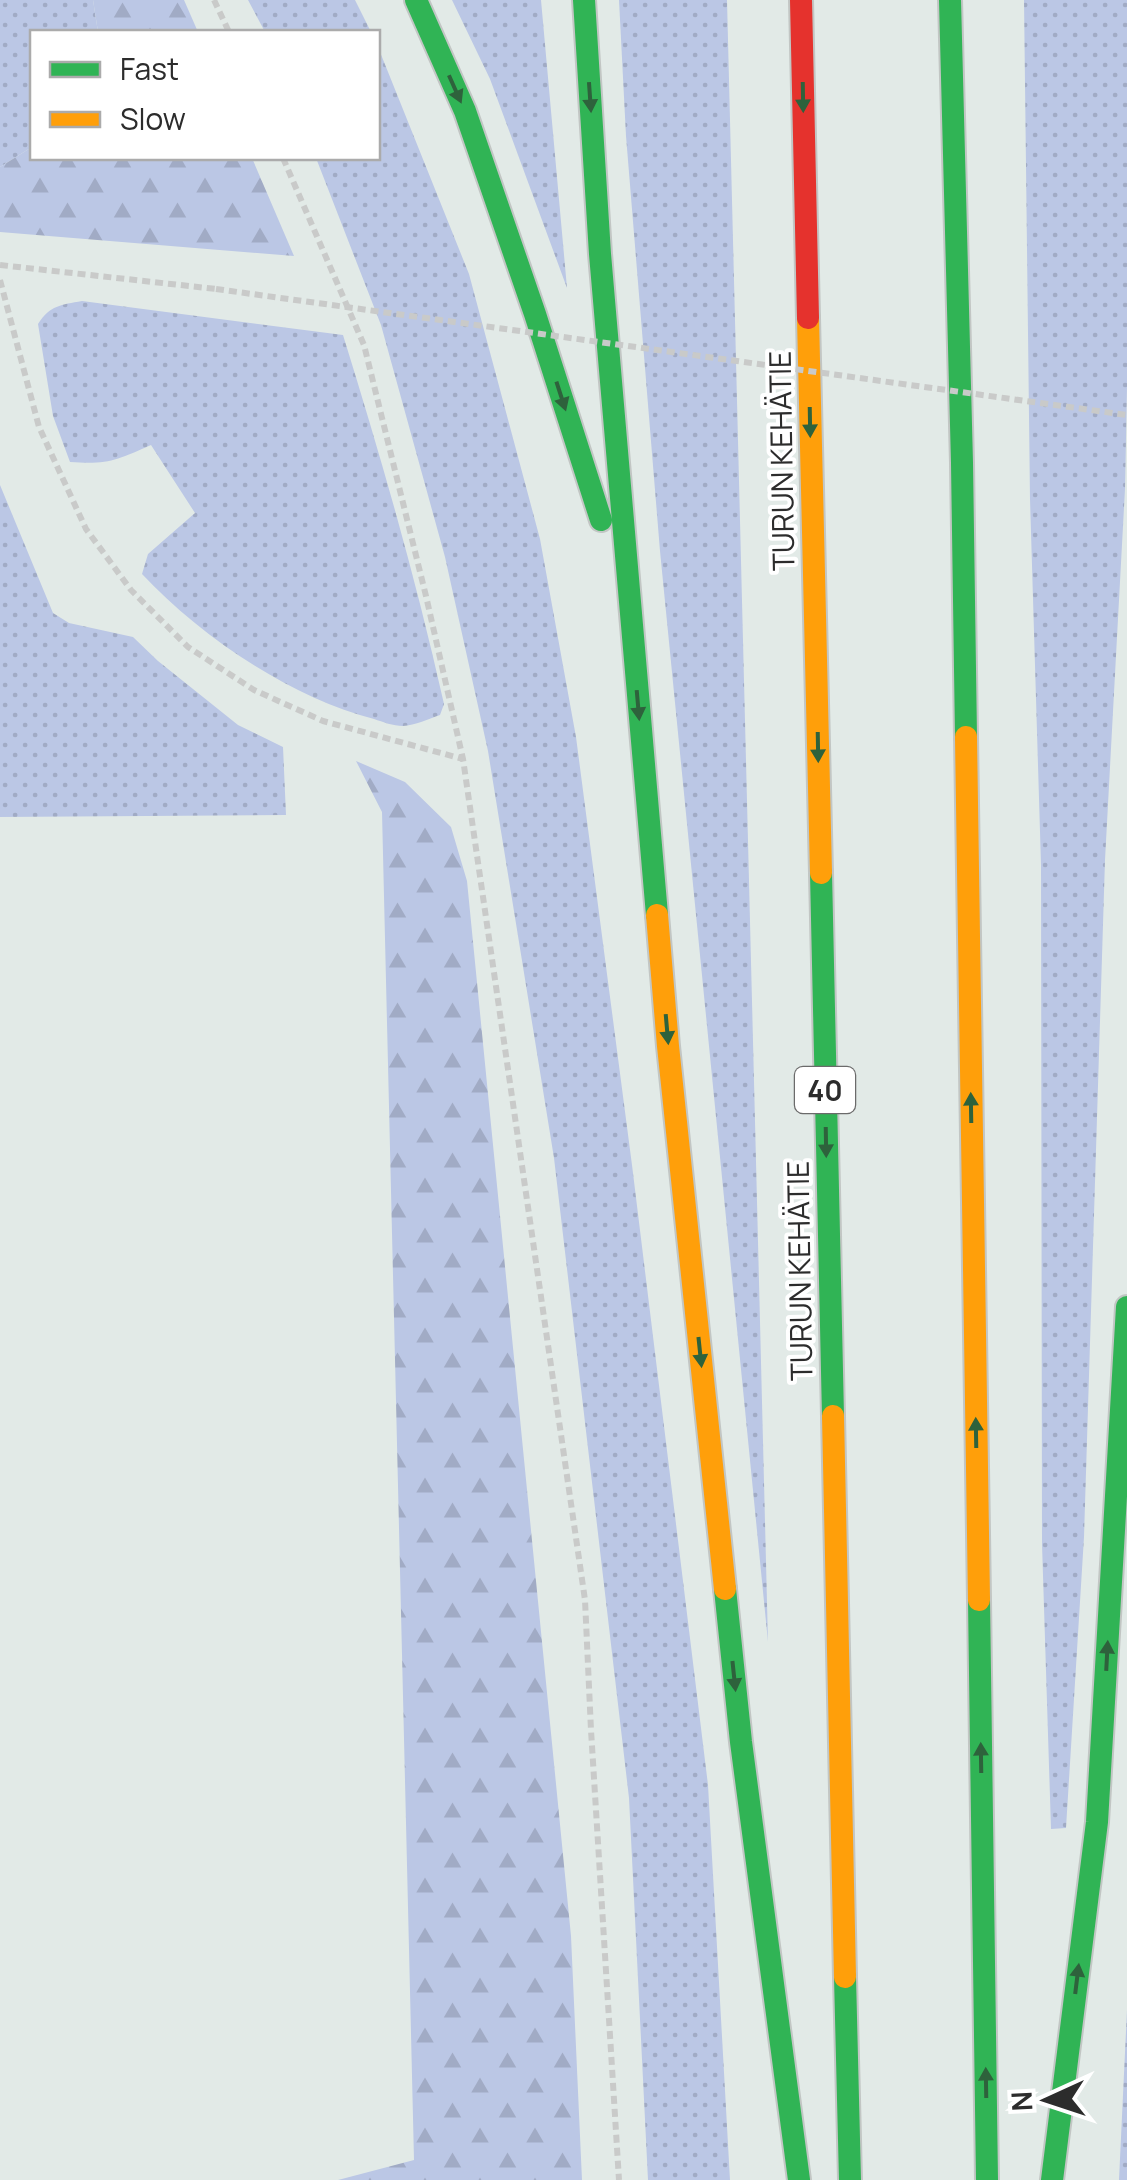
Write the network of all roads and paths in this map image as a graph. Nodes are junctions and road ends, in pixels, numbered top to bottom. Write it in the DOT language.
graph roads {
  1 [pos="214,0"];
  2 [pos="416,0"];
  3 [pos="584,0"];
  4 [pos="800,0"];
  5 [pos="950,0"];
  6 [pos="227,30"];
  7 [pos="285,160"];
  8 [pos="0,264"];
  9 [pos="0,280"];
  10 [pos="1127,415"];
  11 [pos="630,608"];
  12 [pos="463,758"];
  13 [pos="1127,1307"];
  14 [pos="619,2180"];
  15 [pos="800,2180"];
  16 [pos="850,2180"];
  17 [pos="987,2180"];
  18 [pos="1052,2180"];
  1 -- 6 [label="path"];
  2 -- 11 [label="highway, one-way"];
  3 -- 11 [label="highway, one-way"];
  4 -- 16 [label="highway, TURUN KEHÄTIE / 40, one-way"];
  17 -- 5 [label="highway, one-way"];
  7 -- 12 [label="path"];
  8 -- 10 [label="path, bridge"];
  9 -- 12 [label="path"];
  11 -- 15 [label="highway, one-way"];
  12 -- 14 [label="path"];
  18 -- 13 [label="highway, one-way"];
}
